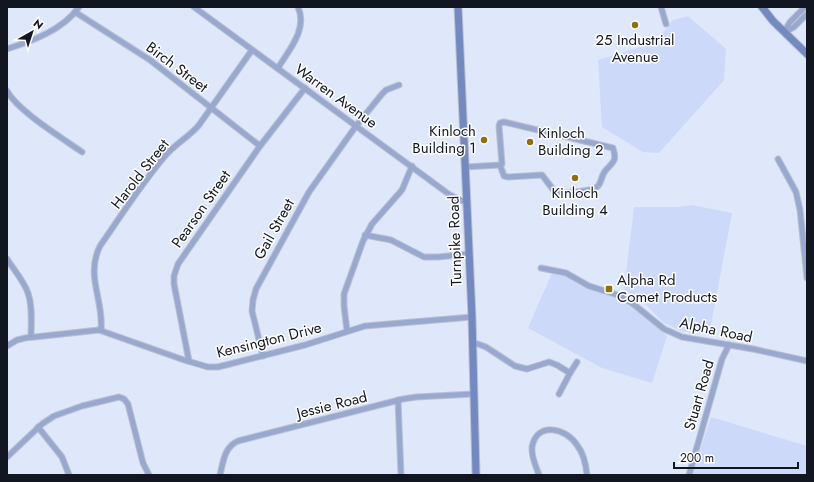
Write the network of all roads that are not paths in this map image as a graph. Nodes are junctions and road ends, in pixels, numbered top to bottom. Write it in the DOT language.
graph roads {
  1 [pos="79,7"];
  2 [pos="194,7"];
  3 [pos="298,7"];
  4 [pos="458,7"];
  5 [pos="661,7"];
  6 [pos="762,7"];
  7 [pos="805,7"];
  8 [pos="75,12"];
  9 [pos="807,14"];
  10 [pos="666,24"];
  11 [pos="784,32"];
  12 [pos="7,49"];
  13 [pos="252,50"];
  14 [pos="807,54"];
  15 [pos="278,68"];
  16 [pos="399,85"];
  17 [pos="305,88"];
  18 [pos="7,91"];
  19 [pos="210,108"];
  20 [pos="356,126"];
  21 [pos="260,146"];
  22 [pos="82,152"];
  23 [pos="778,159"];
  24 [pos="500,165"];
  25 [pos="412,166"];
  26 [pos="465,167"];
  27 [pos="467,202"];
  28 [pos="365,235"];
  29 [pos="469,254"];
  30 [pos="7,258"];
  31 [pos="541,268"];
  32 [pos="807,278"];
  33 [pos="472,317"];
  34 [pos="101,330"];
  35 [pos="347,331"];
  36 [pos="31,337"];
  37 [pos="472,342"];
  38 [pos="7,346"];
  39 [pos="729,346"];
  40 [pos="264,356"];
  41 [pos="189,361"];
  42 [pos="807,361"];
  43 [pos="577,362"];
  44 [pos="570,374"];
  45 [pos="473,394"];
  46 [pos="559,394"];
  47 [pos="398,400"];
  48 [pos="38,427"];
  49 [pos="7,457"];
  50 [pos="69,475"];
  51 [pos="149,475"];
  52 [pos="220,475"];
  53 [pos="401,475"];
  54 [pos="476,475"];
  55 [pos="539,475"];
  56 [pos="587,475"];
  57 [pos="688,475"];
  1 -- 8 [label="street"];
  2 -- 13 [label="street, Warren Avenue"];
  3 -- 15 [label="street"];
  4 -- 26 [label="main road, Turnpike Road"];
  5 -- 10 [label="street"];
  6 -- 11 [label="main road"];
  7 -- 11 [label="street"];
  8 -- 12 [label="street"];
  8 -- 19 [label="street, Birch Street"];
  9 -- 11 [label="street"];
  11 -- 14 [label="main road"];
  13 -- 15 [label="street, Warren Avenue"];
  13 -- 19 [label="street, Harold Street"];
  15 -- 17 [label="street, Warren Avenue"];
  16 -- 20 [label="street, Gail Street"];
  17 -- 20 [label="street, Warren Avenue"];
  17 -- 21 [label="street, Pearson Street"];
  18 -- 22 [label="street"];
  19 -- 21 [label="street, Birch Street"];
  19 -- 34 [label="street, Harold Street"];
  20 -- 25 [label="street, Warren Avenue"];
  20 -- 40 [label="street, Gail Street"];
  21 -- 41 [label="street, Pearson Street"];
  23 -- 32 [label="street"];
  24 -- 24 [label="street"];
  24 -- 26 [label="street"];
  25 -- 27 [label="street, Warren Avenue"];
  25 -- 28 [label="street"];
  26 -- 27 [label="main road, Turnpike Road"];
  27 -- 29 [label="main road, Turnpike Road"];
  28 -- 29 [label="street"];
  28 -- 35 [label="street"];
  29 -- 33 [label="main road, Turnpike Road"];
  30 -- 36 [label="street"];
  31 -- 39 [label="street, Alpha Road"];
  33 -- 35 [label="street, Kensington Drive"];
  33 -- 37 [label="main road, Turnpike Road"];
  34 -- 36 [label="street, Kensington Drive"];
  34 -- 41 [label="street, Kensington Drive"];
  35 -- 40 [label="street, Kensington Drive"];
  36 -- 38 [label="street, Kensington Drive"];
  37 -- 44 [label="street"];
  37 -- 45 [label="main road, Turnpike Road"];
  39 -- 42 [label="street, Alpha Road"];
  39 -- 57 [label="street, Stuart Road"];
  40 -- 41 [label="street, Kensington Drive"];
  43 -- 44 [label="street"];
  44 -- 46 [label="street"];
  45 -- 47 [label="street, Jessie Road"];
  45 -- 54 [label="main road, Turnpike Road"];
  47 -- 52 [label="street, Jessie Road"];
  47 -- 53 [label="street"];
  48 -- 49 [label="street"];
  48 -- 50 [label="street"];
  48 -- 51 [label="street"];
  55 -- 56 [label="street"];
}
